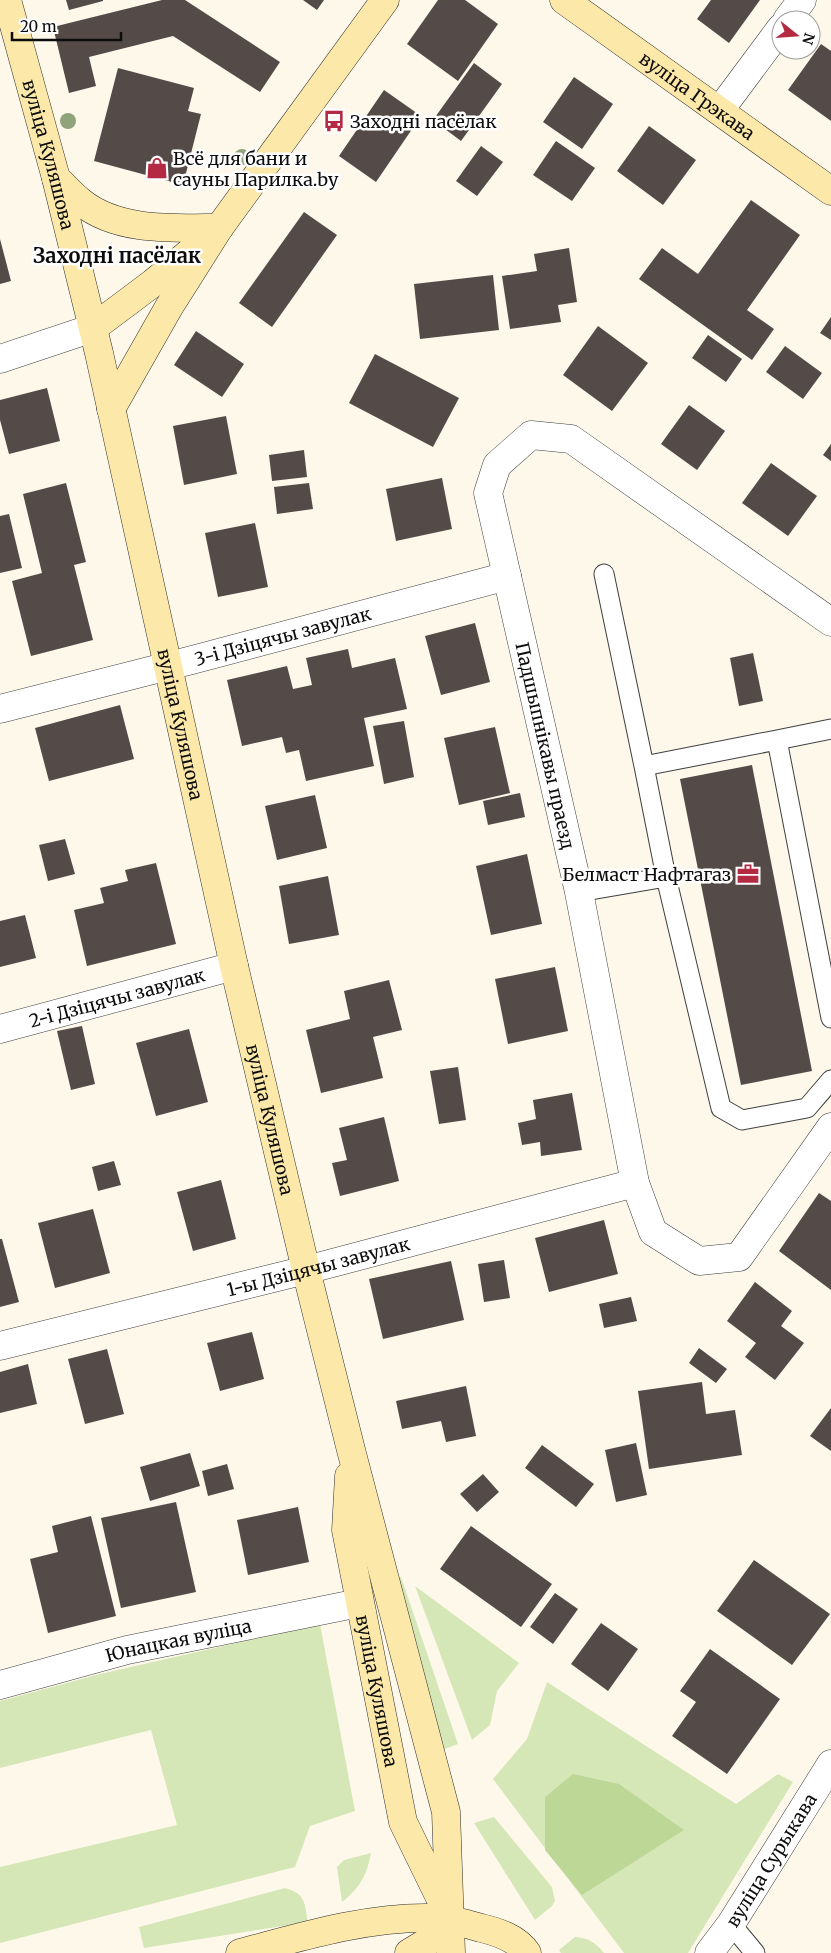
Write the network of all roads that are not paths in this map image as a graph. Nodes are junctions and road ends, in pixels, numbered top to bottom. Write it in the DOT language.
graph roads {
  1 [pos="385,0"];
  2 [pos="564,0"];
  3 [pos="5,2"];
  4 [pos="771,41"];
  5 [pos="720,110"];
  6 [pos="56,178"];
  7 [pos="831,191"];
  8 [pos="219,228"];
  9 [pos="93,328"];
  10 [pos="0,359"];
  11 [pos="111,409"];
  12 [pos="604,574"];
  13 [pos="507,576"];
  14 [pos="831,622"];
  15 [pos="170,666"];
  16 [pos="0,709"];
  17 [pos="831,729"];
  18 [pos="777,740"];
  19 [pos="644,766"];
  20 [pos="666,877"];
  21 [pos="578,892"];
  22 [pos="234,966"];
  23 [pos="831,1018"];
  24 [pos="0,1028"];
  25 [pos="831,1080"];
  26 [pos="831,1127"];
  27 [pos="635,1183"];
  28 [pos="306,1270"];
  29 [pos="0,1346"];
  30 [pos="351,1450"];
  31 [pos="359,1603"];
  32 [pos="0,1685"];
  33 [pos="831,1764"];
  34 [pos="451,1920"];
  35 [pos="730,1924"];
  36 [pos="240,1953"];
  37 [pos="409,1953"];
  38 [pos="451,1953"];
  39 [pos="527,1953"];
  40 [pos="709,1953"];
  41 [pos="756,1953"];
  1 -- 8 [label="street"];
  2 -- 5 [label="street, вуліца Грэкава"];
  3 -- 6 [label="street, вуліца Куляшова"];
  4 -- 5 [label="street"];
  5 -- 7 [label="street, вуліца Грэкава"];
  6 -- 8 [label="street"];
  6 -- 9 [label="street, вуліца Куляшова"];
  8 -- 9 [label="street"];
  8 -- 11 [label="street"];
  9 -- 10 [label="street"];
  9 -- 11 [label="street, вуліца Куляшова"];
  11 -- 15 [label="street, вуліца Куляшова"];
  12 -- 19 [label="lane"];
  13 -- 14 [label="street, Падшыпнікавы праезд"];
  13 -- 15 [label="street, 3-і Дзіцячы завулак"];
  13 -- 21 [label="street, Падшыпнікавы праезд"];
  15 -- 16 [label="street, 3-і Дзіцячы завулак"];
  15 -- 22 [label="street, вуліца Куляшова"];
  17 -- 18 [label="lane"];
  18 -- 19 [label="lane"];
  18 -- 23 [label="lane"];
  19 -- 20 [label="lane"];
  20 -- 21 [label="lane"];
  20 -- 25 [label="lane"];
  21 -- 27 [label="street, Падшыпнікавы праезд"];
  22 -- 24 [label="street, 2-і Дзіцячы завулак"];
  22 -- 28 [label="street, вуліца Куляшова"];
  26 -- 27 [label="street, Падшыпнікавы праезд"];
  27 -- 28 [label="street, 1-ы Дзіцячы завулак"];
  28 -- 29 [label="street, 1-ы Дзіцячы завулак"];
  28 -- 30 [label="street, вуліца Куляшова"];
  30 -- 31 [label="street, вуліца Куляшова"];
  30 -- 34 [label="street, вуліца Куляшова"];
  31 -- 32 [label="street, Юнацкая вуліца"];
  31 -- 34 [label="street, вуліца Куляшова"];
  33 -- 35 [label="street, вуліца Сурыкава"];
  34 -- 36 [label="street"];
  34 -- 37 [label="street"];
  34 -- 38 [label="street, вуліца Куляшова"];
  34 -- 39 [label="street"];
  35 -- 40 [label="street, вуліца Сурыкава"];
  35 -- 41 [label="lane"];
}
